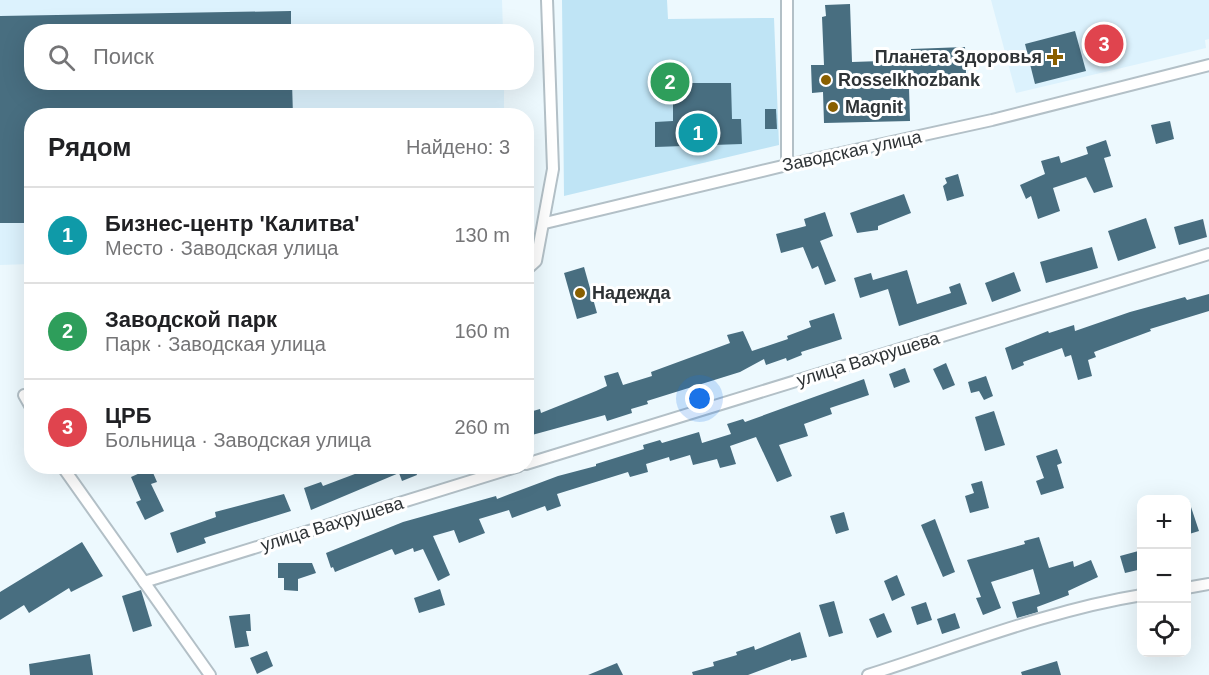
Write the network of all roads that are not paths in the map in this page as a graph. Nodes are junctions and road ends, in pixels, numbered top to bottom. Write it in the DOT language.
graph roads {
  1 [pos="547,0"];
  2 [pos="787,0"];
  3 [pos="1209,65"];
  4 [pos="787,165"];
  5 [pos="545,223"];
  6 [pos="1209,254"];
  7 [pos="534,263"];
  8 [pos="534,462"];
  9 [pos="68,474"];
  10 [pos="493,474"];
  11 [pos="144,582"];
  12 [pos="1209,584"];
  13 [pos="1191,587"];
  14 [pos="1137,596"];
  15 [pos="210,675"];
  16 [pos="868,675"];
  1 -- 5 [label="street"];
  2 -- 4 [label="street"];
  3 -- 4 [label="street, Заводская улица"];
  4 -- 5 [label="street, Заводская улица"];
  5 -- 7 [label="street"];
  6 -- 8 [label="street, улица Вахрушева"];
  9 -- 11 [label="street"];
  10 -- 11 [label="street, улица Вахрушева"];
  11 -- 15 [label="street"];
  12 -- 13 [label="street"];
  14 -- 16 [label="street"];
}
